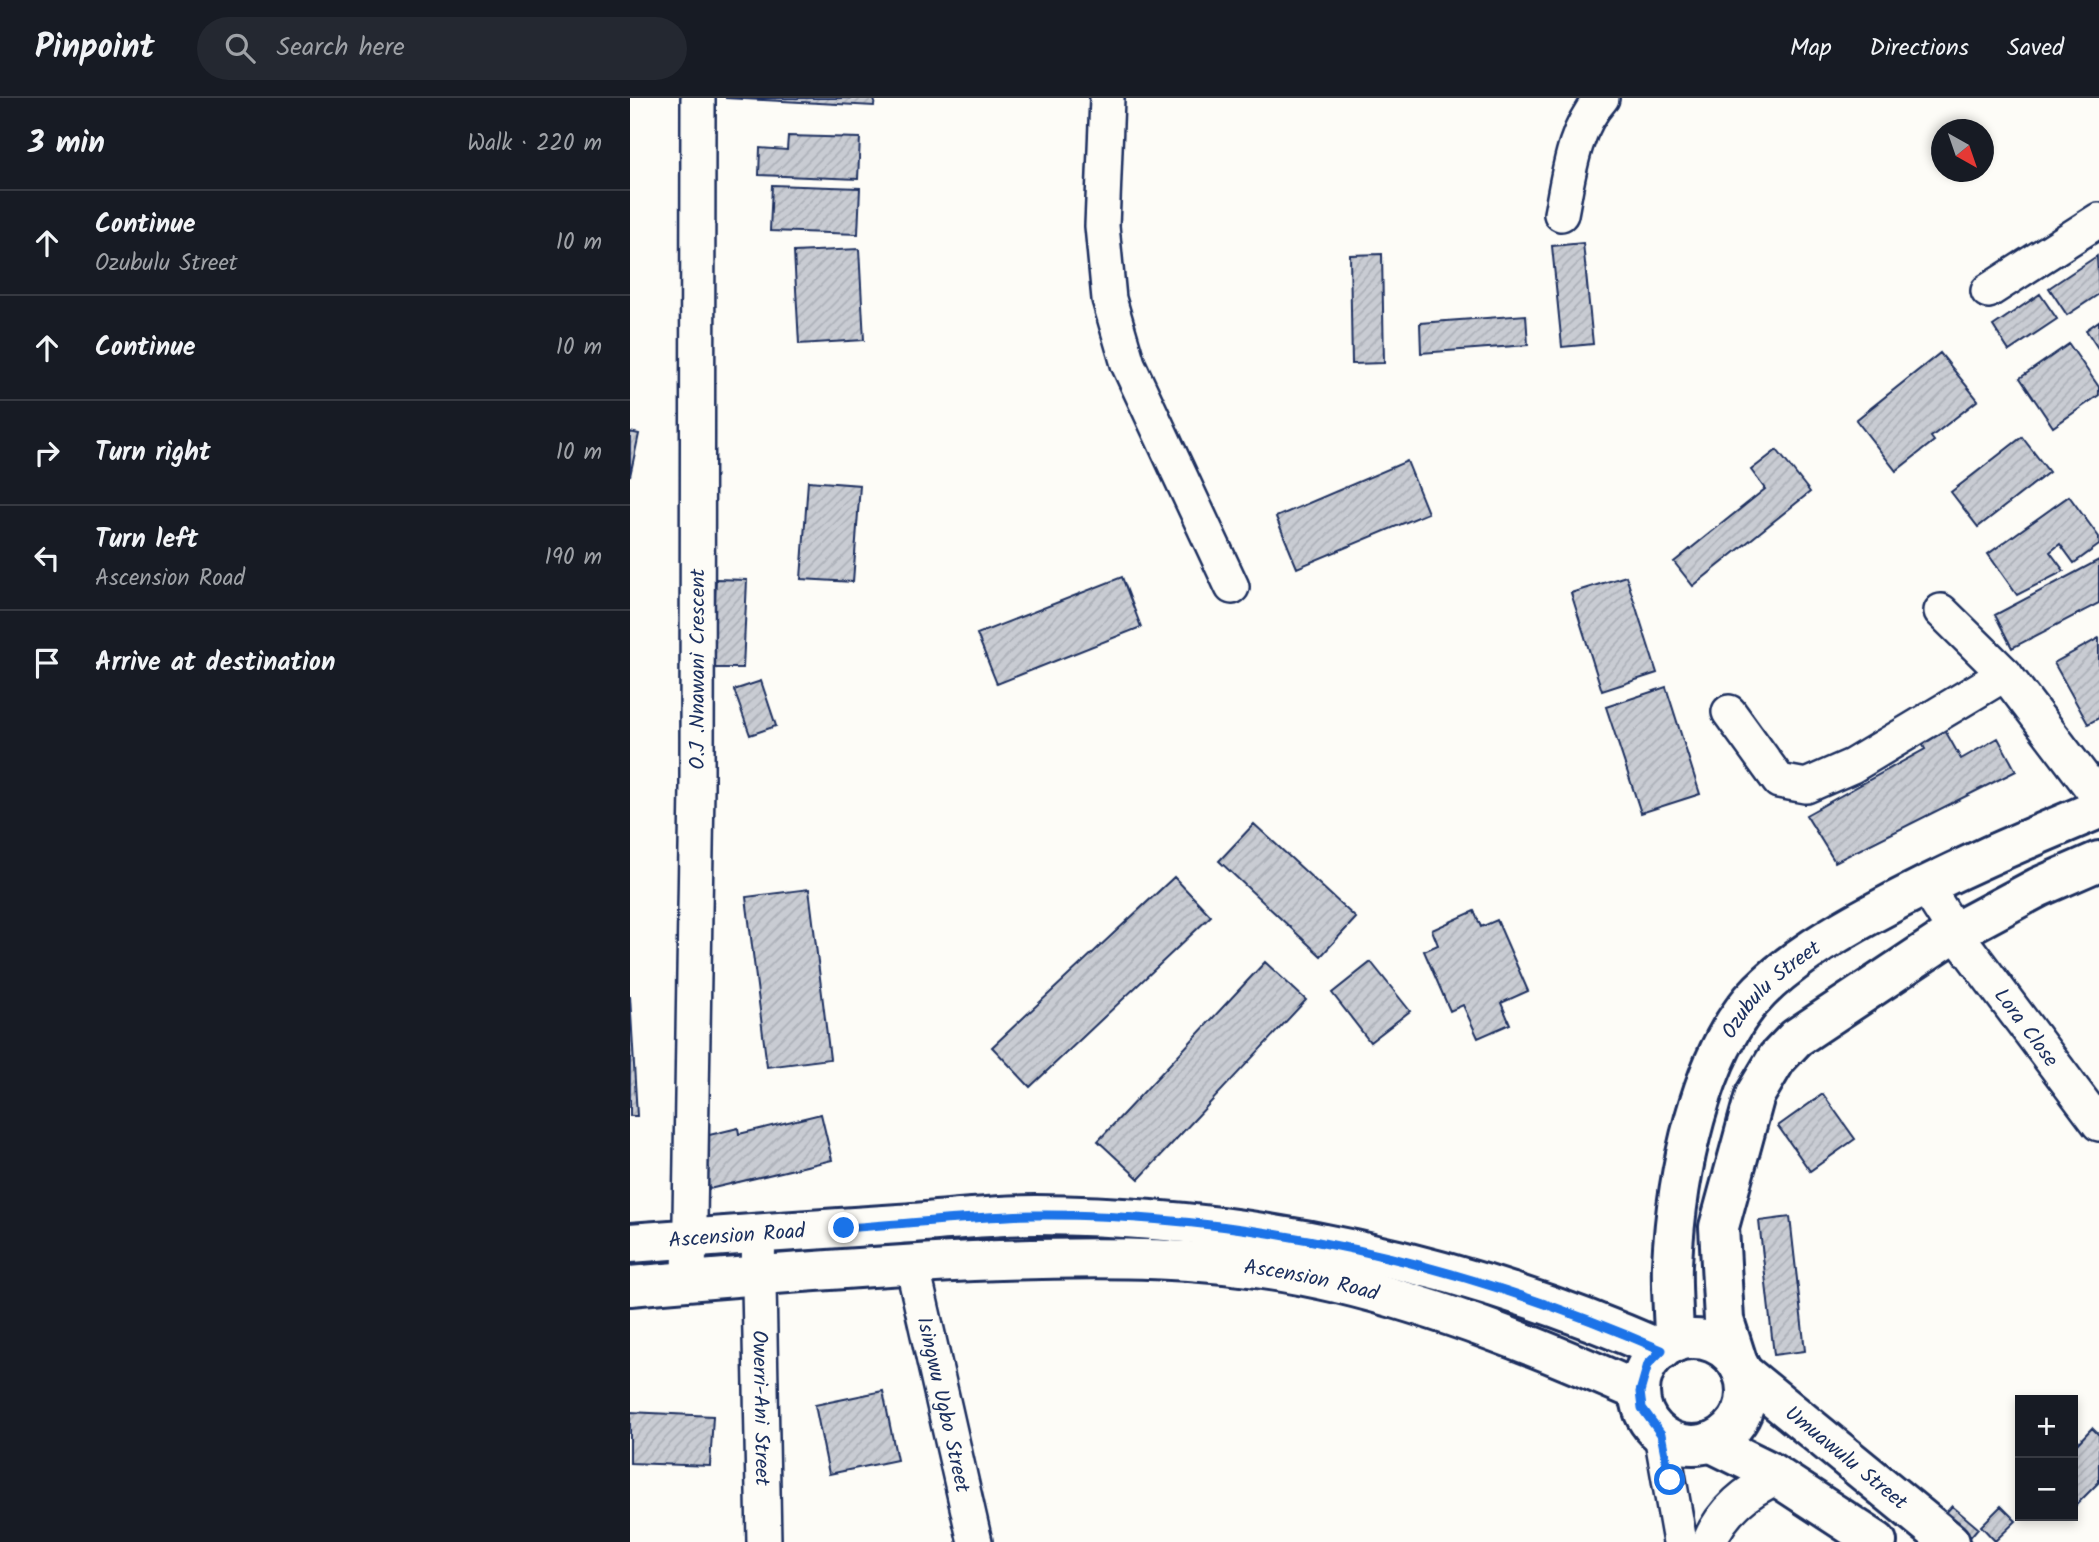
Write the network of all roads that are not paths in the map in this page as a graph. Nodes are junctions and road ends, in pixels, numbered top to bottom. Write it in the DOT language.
graph roads {
  1 [pos="698,98"];
  2 [pos="1107,98"];
  3 [pos="1602,98"];
  4 [pos="1561,214"];
  5 [pos="2099,220"];
  6 [pos="1987,291"];
  7 [pos="1231,587"];
  8 [pos="1941,611"];
  9 [pos="2005,674"];
  10 [pos="1729,712"];
  11 [pos="2099,798"];
  12 [pos="2099,809"];
  13 [pos="2099,861"];
  14 [pos="1925,885"];
  15 [pos="1955,932"];
  16 [pos="2099,1124"];
  17 [pos="758,1233"];
  18 [pos="689,1238"];
  19 [pos="630,1242"];
  20 [pos="912,1264"];
  21 [pos="760,1275"];
  22 [pos="689,1281"];
  23 [pos="630,1286"];
  24 [pos="1668,1346"];
  25 [pos="1740,1368"];
  26 [pos="1640,1392"];
  27 [pos="1661,1434"];
  28 [pos="1710,1442"];
  29 [pos="1777,1477"];
  30 [pos="764,1542"];
  31 [pos="975,1542"];
  32 [pos="1680,1542"];
  33 [pos="1709,1542"];
  34 [pos="1877,1542"];
  35 [pos="1950,1542"];
  1 -- 18 [label="street, O.J .Nnawani Crescent"];
  2 -- 7 [label="street"];
  3 -- 4 [label="street"];
  5 -- 6 [label="street"];
  8 -- 9 [label="street"];
  9 -- 10 [label="street"];
  9 -- 11 [label="street"];
  12 -- 14 [label="main road, Ozubulu Street"];
  13 -- 15 [label="main road"];
  14 -- 15 [label="street, Lora Close"];
  14 -- 24 [label="main road, Ozubulu Street"];
  15 -- 16 [label="street, Lora Close"];
  15 -- 25 [label="main road"];
  17 -- 18 [label="main road, Ascension Road"];
  17 -- 21 [label="street, Owerri-Ani Street"];
  17 -- 24 [label="main road, Ascension Road"];
  18 -- 19 [label="main road, Ascension Road"];
  18 -- 22 [label="street, O.J .Nnawani Crescent"];
  20 -- 21 [label="main road, Ascension Road"];
  20 -- 26 [label="main road, Ascension Road"];
  20 -- 31 [label="street, Isingwu Ugbo Street"];
  21 -- 22 [label="main road, Ascension Road"];
  21 -- 30 [label="street, Owerri-Ani Street"];
  22 -- 23 [label="main road, Ascension Road"];
  24 -- 25 [label="main road"];
  24 -- 26 [label="main road"];
  25 -- 28 [label="main road"];
  25 -- 35 [label="main road, Umuawulu Street"];
  26 -- 27 [label="main road"];
  27 -- 28 [label="main road"];
  27 -- 32 [label="street"];
  28 -- 29 [label="main road"];
  29 -- 33 [label="street"];
  29 -- 34 [label="main road"];
}
